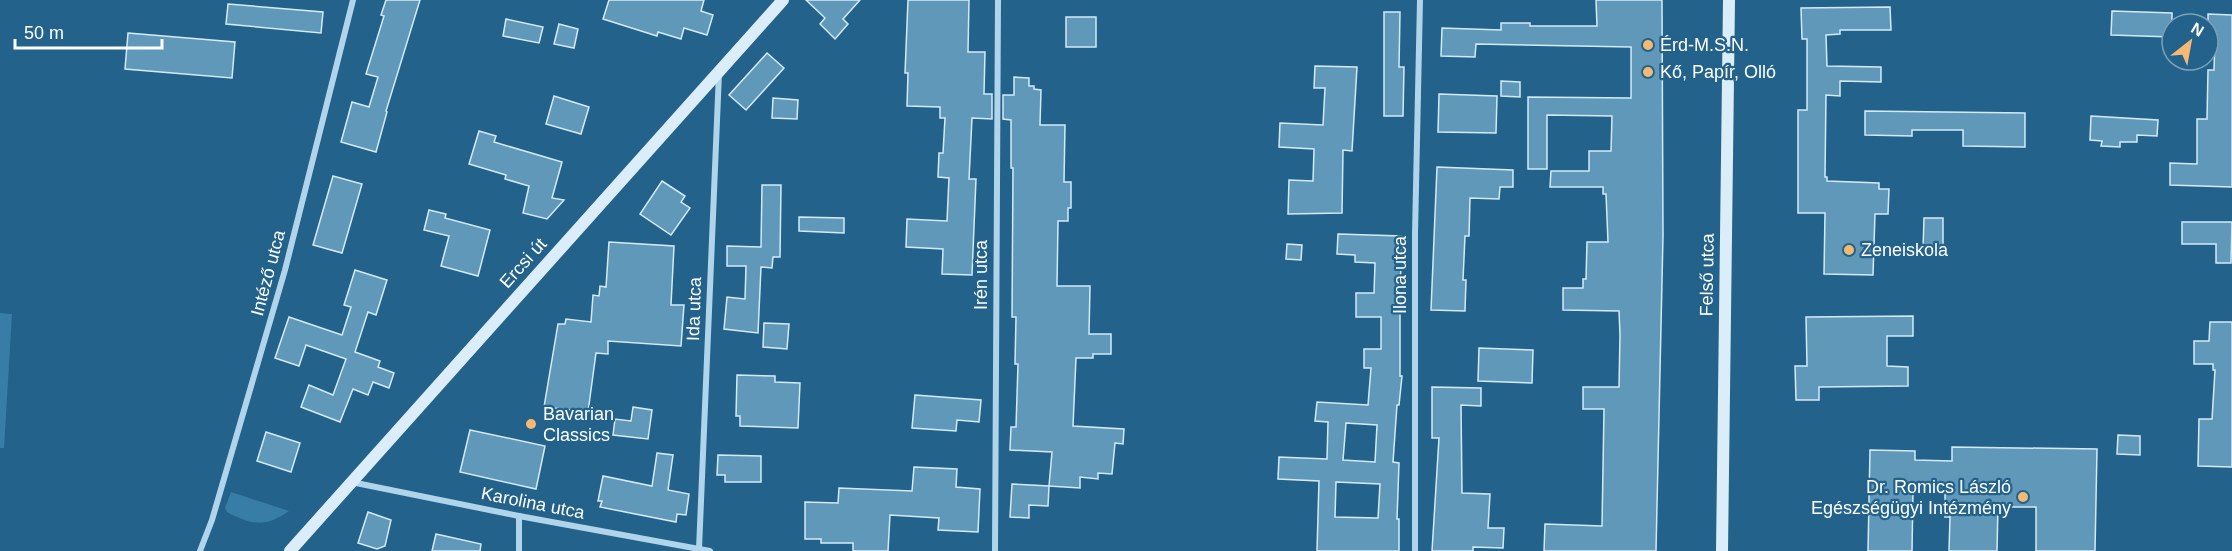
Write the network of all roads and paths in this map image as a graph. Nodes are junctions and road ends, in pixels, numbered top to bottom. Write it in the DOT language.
graph roads {
  1 [pos="353,0"];
  2 [pos="783,0"];
  3 [pos="998,0"];
  4 [pos="1420,0"];
  5 [pos="1729,0"];
  6 [pos="719,70"];
  7 [pos="351,482"];
  8 [pos="519,516"];
  9 [pos="699,549"];
  10 [pos="200,551"];
  11 [pos="290,551"];
  12 [pos="519,551"];
  13 [pos="710,551"];
  14 [pos="995,551"];
  15 [pos="1415,551"];
  16 [pos="1722,551"];
  1 -- 10 [label="street, Intéző utca"];
  2 -- 6 [label="main road, Ercsi út"];
  3 -- 14 [label="street, Irén utca"];
  4 -- 15 [label="street, Ilona utca"];
  5 -- 16 [label="main road, Felső utca"];
  6 -- 7 [label="main road, Ercsi út"];
  6 -- 9 [label="street, Ida utca"];
  7 -- 8 [label="street, Karolina utca"];
  7 -- 11 [label="main road, Ercsi út"];
  8 -- 9 [label="street, Karolina utca"];
  8 -- 12 [label="street"];
  9 -- 13 [label="street, Karolina utca"];
}
